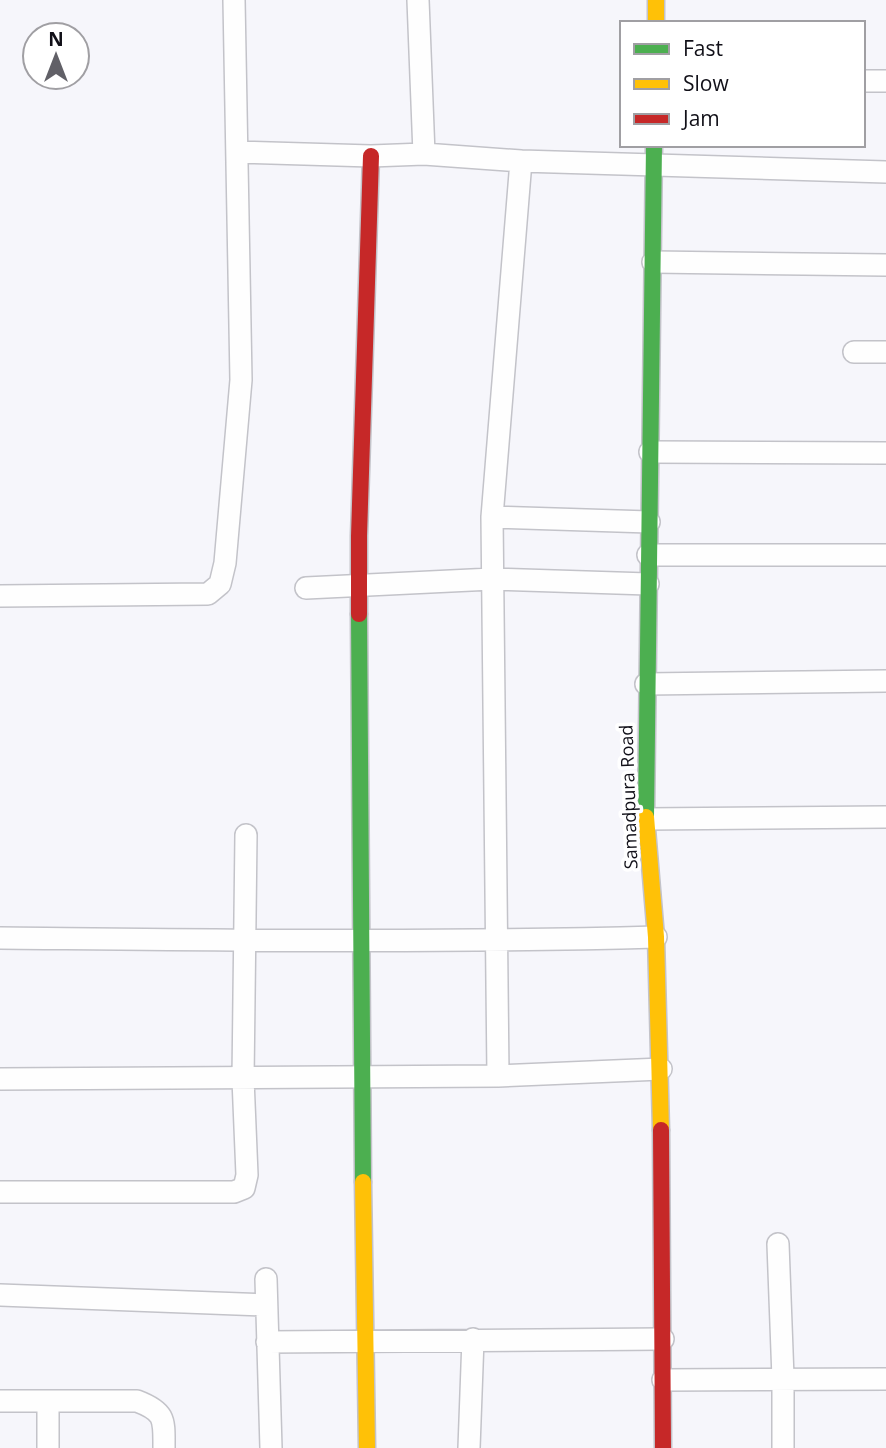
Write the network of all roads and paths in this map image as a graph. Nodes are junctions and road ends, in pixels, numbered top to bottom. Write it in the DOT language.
graph roads {
  1 [pos="234,0"];
  2 [pos="418,0"];
  3 [pos="656,0"];
  4 [pos="656,21"];
  5 [pos="886,80"];
  6 [pos="865,81"];
  7 [pos="237,152"];
  8 [pos="424,154"];
  9 [pos="654,155"];
  10 [pos="371,156"];
  11 [pos="521,161"];
  12 [pos="886,172"];
  13 [pos="653,262"];
  14 [pos="886,265"];
  15 [pos="854,352"];
  16 [pos="886,352"];
  17 [pos="650,452"];
  18 [pos="886,453"];
  19 [pos="492,517"];
  20 [pos="649,523"];
  21 [pos="649,555"];
  22 [pos="886,555"];
  23 [pos="492,579"];
  24 [pos="648,584"];
  25 [pos="360,586"];
  26 [pos="306,588"];
  27 [pos="0,596"];
  28 [pos="886,681"];
  29 [pos="646,684"];
  30 [pos="886,817"];
  31 [pos="646,819"];
  32 [pos="246,835"];
  33 [pos="656,937"];
  34 [pos="0,938"];
  35 [pos="246,940"];
  36 [pos="496,941"];
  37 [pos="361,942"];
  38 [pos="661,1069"];
  39 [pos="498,1076"];
  40 [pos="361,1077"];
  41 [pos="0,1079"];
  42 [pos="243,1079"];
  43 [pos="0,1192"];
  44 [pos="778,1244"];
  45 [pos="266,1279"];
  46 [pos="0,1295"];
  47 [pos="266,1305"];
  48 [pos="473,1339"];
  49 [pos="663,1339"];
  50 [pos="366,1341"];
  51 [pos="267,1342"];
  52 [pos="783,1378"];
  53 [pos="886,1379"];
  54 [pos="663,1380"];
  55 [pos="0,1401"];
  56 [pos="48,1401"];
  57 [pos="48,1448"];
  58 [pos="164,1448"];
  59 [pos="271,1448"];
  60 [pos="367,1448"];
  61 [pos="468,1448"];
  62 [pos="663,1448"];
  63 [pos="783,1448"];
  1 -- 7 [label="street"];
  2 -- 8 [label="street"];
  3 -- 4 [label="street"];
  5 -- 6 [label="street"];
  7 -- 10 [label="street"];
  7 -- 27 [label="street"];
  8 -- 10 [label="street"];
  8 -- 11 [label="street"];
  9 -- 11 [label="street"];
  9 -- 12 [label="street"];
  9 -- 13 [label="street, Samadpura Road"];
  10 -- 25 [label="street"];
  11 -- 19 [label="street"];
  13 -- 14 [label="street"];
  13 -- 17 [label="street, Samadpura Road"];
  15 -- 16 [label="street"];
  17 -- 18 [label="street"];
  17 -- 20 [label="street, Samadpura Road"];
  19 -- 20 [label="street"];
  19 -- 23 [label="street"];
  20 -- 21 [label="street, Samadpura Road"];
  21 -- 22 [label="street"];
  21 -- 24 [label="street, Samadpura Road"];
  23 -- 24 [label="street"];
  23 -- 25 [label="street"];
  23 -- 36 [label="street"];
  24 -- 29 [label="street, Samadpura Road"];
  25 -- 26 [label="street"];
  25 -- 37 [label="street"];
  28 -- 29 [label="street"];
  29 -- 31 [label="street, Samadpura Road"];
  30 -- 31 [label="street"];
  31 -- 33 [label="street, Samadpura Road"];
  32 -- 35 [label="street"];
  33 -- 36 [label="street"];
  33 -- 38 [label="street, Samadpura Road"];
  34 -- 35 [label="street"];
  35 -- 37 [label="street"];
  35 -- 42 [label="street"];
  36 -- 37 [label="street"];
  36 -- 39 [label="street"];
  37 -- 40 [label="street"];
  38 -- 39 [label="street"];
  38 -- 49 [label="street, Samadpura Road"];
  39 -- 40 [label="street"];
  40 -- 42 [label="street"];
  40 -- 50 [label="street"];
  41 -- 42 [label="street"];
  42 -- 43 [label="street"];
  44 -- 52 [label="street"];
  45 -- 47 [label="street"];
  46 -- 47 [label="street"];
  47 -- 51 [label="street"];
  48 -- 49 [label="street"];
  48 -- 50 [label="street"];
  48 -- 61 [label="street"];
  49 -- 54 [label="street, Samadpura Road"];
  50 -- 51 [label="street"];
  50 -- 60 [label="street"];
  51 -- 59 [label="street"];
  52 -- 53 [label="street"];
  52 -- 54 [label="street"];
  52 -- 63 [label="street"];
  54 -- 62 [label="street, Samadpura Road"];
  55 -- 56 [label="street"];
  56 -- 57 [label="street"];
  56 -- 58 [label="street"];
}
